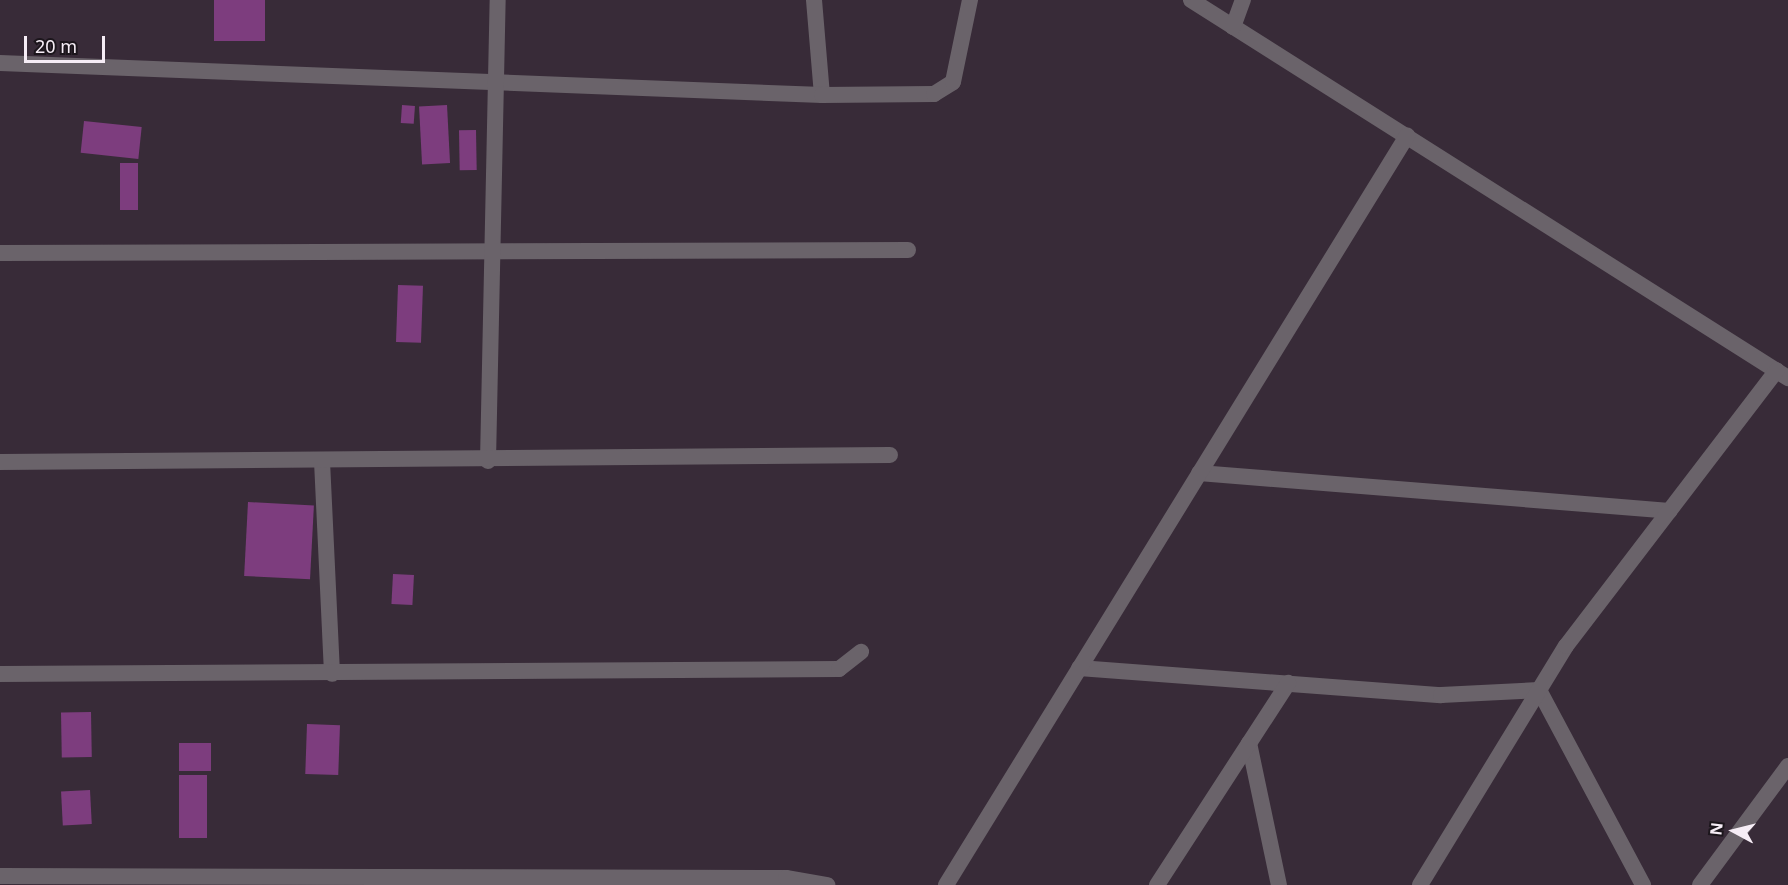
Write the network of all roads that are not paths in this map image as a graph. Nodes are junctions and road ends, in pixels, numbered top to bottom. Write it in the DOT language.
graph roads {
  1 [pos="498,0"];
  2 [pos="814,0"];
  3 [pos="970,0"];
  4 [pos="1191,0"];
  5 [pos="1243,0"];
  6 [pos="1233,27"];
  7 [pos="0,63"];
  8 [pos="496,80"];
  9 [pos="822,96"];
  10 [pos="1407,136"];
  11 [pos="908,250"];
  12 [pos="0,253"];
  13 [pos="492,253"];
  14 [pos="1782,374"];
  15 [pos="890,455"];
  16 [pos="322,461"];
  17 [pos="488,461"];
  18 [pos="0,462"];
  19 [pos="1199,473"];
  20 [pos="1669,511"];
  21 [pos="861,652"];
  22 [pos="1079,668"];
  23 [pos="0,674"];
  24 [pos="332,674"];
  25 [pos="1288,683"];
  26 [pos="1539,690"];
  27 [pos="1249,743"];
  28 [pos="1788,766"];
  29 [pos="0,876"];
  30 [pos="827,885"];
  31 [pos="946,885"];
  32 [pos="1157,885"];
  33 [pos="1279,885"];
  34 [pos="1420,885"];
  35 [pos="1643,885"];
  36 [pos="1700,885"];
  1 -- 8 [label="street"];
  2 -- 9 [label="street"];
  3 -- 9 [label="street"];
  4 -- 6 [label="street"];
  5 -- 6 [label="street"];
  6 -- 10 [label="street"];
  7 -- 8 [label="street"];
  8 -- 9 [label="street"];
  8 -- 13 [label="street"];
  10 -- 14 [label="street"];
  10 -- 19 [label="street"];
  11 -- 13 [label="street"];
  12 -- 13 [label="street"];
  13 -- 17 [label="street"];
  14 -- 20 [label="street"];
  15 -- 17 [label="street"];
  16 -- 17 [label="street"];
  16 -- 18 [label="street"];
  16 -- 24 [label="street"];
  19 -- 20 [label="street"];
  19 -- 22 [label="street"];
  20 -- 26 [label="street"];
  21 -- 24 [label="street"];
  22 -- 25 [label="street"];
  22 -- 31 [label="street"];
  23 -- 24 [label="street"];
  25 -- 26 [label="street"];
  25 -- 27 [label="street"];
  26 -- 34 [label="street"];
  26 -- 35 [label="street"];
  27 -- 32 [label="street"];
  27 -- 33 [label="street"];
  28 -- 36 [label="street"];
  29 -- 30 [label="street"];
}
